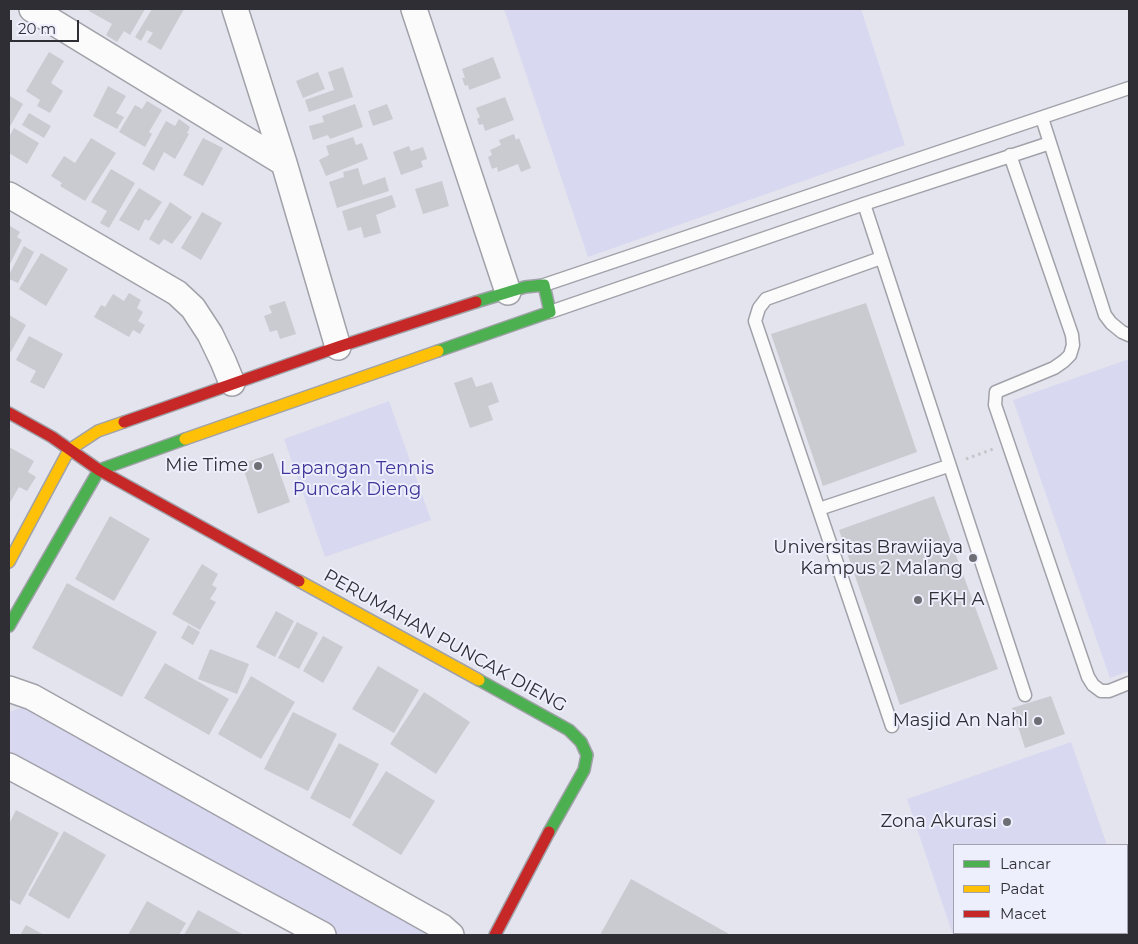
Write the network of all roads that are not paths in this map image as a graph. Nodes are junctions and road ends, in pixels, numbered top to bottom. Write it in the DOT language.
graph roads {
  1 [pos="32,9"];
  2 [pos="235,9"];
  3 [pos="414,9"];
  4 [pos="1129,88"];
  5 [pos="1042,118"];
  6 [pos="1050,143"];
  7 [pos="1010,155"];
  8 [pos="284,164"];
  9 [pos="9,195"];
  10 [pos="864,204"];
  11 [pos="881,258"];
  12 [pos="544,285"];
  13 [pos="508,292"];
  14 [pos="550,312"];
  15 [pos="1129,335"];
  16 [pos="338,348"];
  17 [pos="232,383"];
  18 [pos="9,413"];
  19 [pos="69,450"];
  20 [pos="948,466"];
  21 [pos="99,470"];
  22 [pos="819,509"];
  23 [pos="9,562"];
  24 [pos="9,626"];
  25 [pos="1129,683"];
  26 [pos="9,689"];
  27 [pos="1025,695"];
  28 [pos="892,726"];
  29 [pos="9,766"];
  30 [pos="323,935"];
  31 [pos="451,935"];
  32 [pos="495,935"];
  1 -- 8 [label="street"];
  2 -- 8 [label="street"];
  3 -- 13 [label="street"];
  4 -- 5 [label="lane"];
  5 -- 6 [label="lane"];
  5 -- 12 [label="lane"];
  6 -- 7 [label="lane"];
  6 -- 15 [label="lane"];
  7 -- 10 [label="lane"];
  7 -- 25 [label="lane"];
  8 -- 16 [label="street"];
  9 -- 17 [label="street"];
  10 -- 11 [label="lane"];
  10 -- 14 [label="lane"];
  11 -- 20 [label="lane"];
  11 -- 22 [label="lane"];
  12 -- 13 [label="street"];
  12 -- 14 [label="street"];
  13 -- 16 [label="street"];
  14 -- 21 [label="street"];
  16 -- 17 [label="street"];
  17 -- 19 [label="street"];
  18 -- 19 [label="street, PERUMAHAN PUNCAK DIENG"];
  19 -- 21 [label="street, PERUMAHAN PUNCAK DIENG"];
  19 -- 23 [label="street"];
  20 -- 22 [label="lane"];
  20 -- 27 [label="lane"];
  21 -- 24 [label="street"];
  21 -- 32 [label="street, PERUMAHAN PUNCAK DIENG"];
  22 -- 28 [label="lane"];
  26 -- 31 [label="street"];
  29 -- 30 [label="street"];
}
